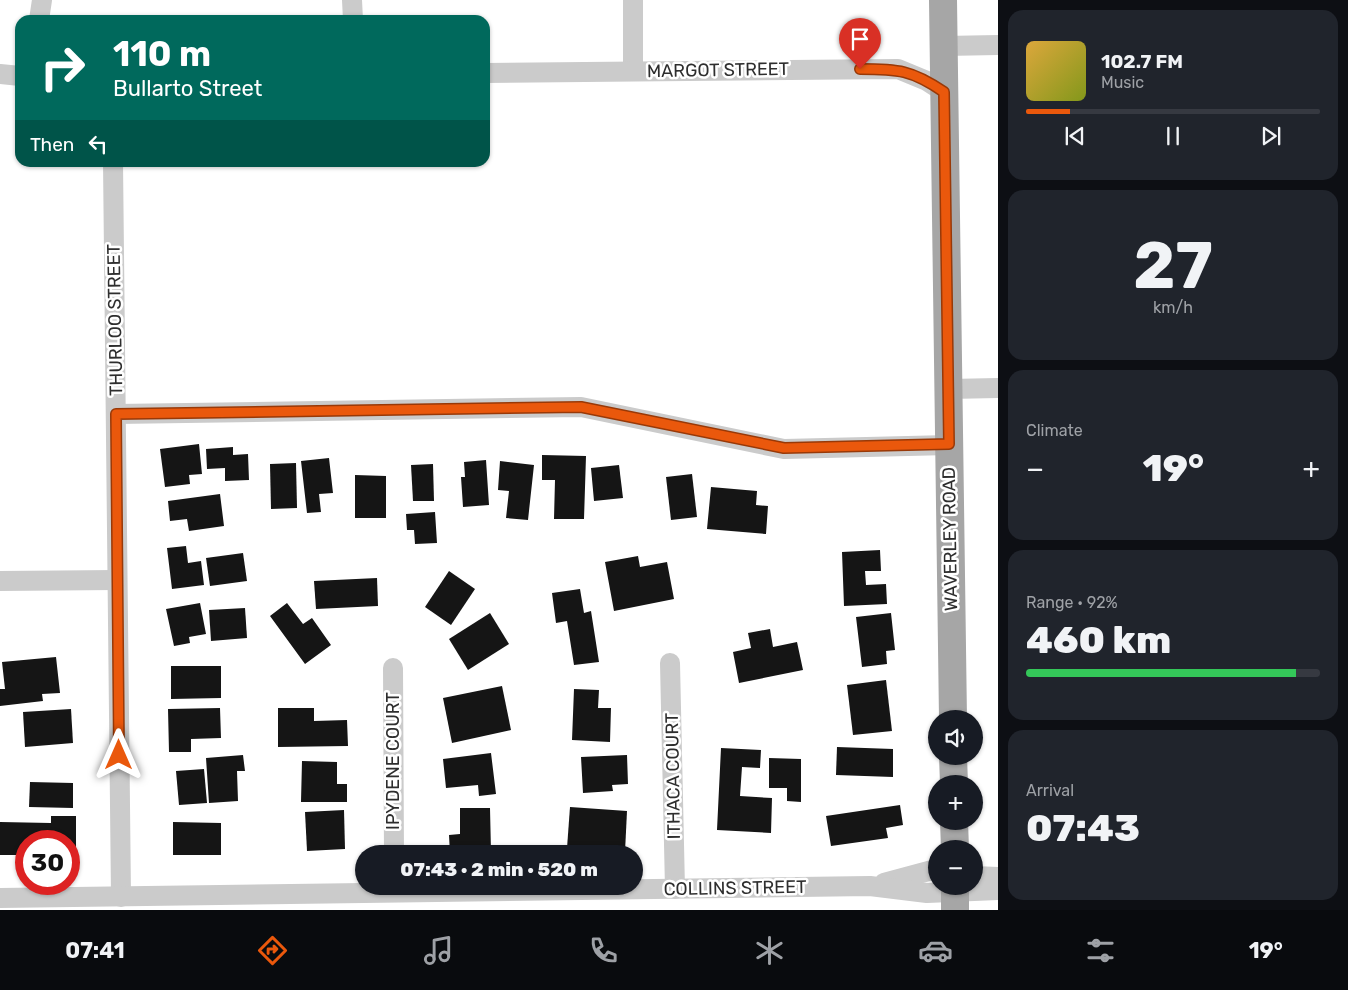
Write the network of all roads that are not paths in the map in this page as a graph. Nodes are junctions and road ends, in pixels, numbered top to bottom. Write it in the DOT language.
graph roads {
  1 [pos="42,0"];
  2 [pos="352,0"];
  3 [pos="633,0"];
  4 [pos="943,0"];
  5 [pos="40,15"];
  6 [pos="353,15"];
  7 [pos="998,45"];
  8 [pos="944,46"];
  9 [pos="633,71"];
  10 [pos="490,73"];
  11 [pos="0,74"];
  12 [pos="15,76"];
  13 [pos="944,92"];
  14 [pos="113,167"];
  15 [pos="998,388"];
  16 [pos="949,389"];
  17 [pos="116,414"];
  18 [pos="949,444"];
  19 [pos="0,580"];
  20 [pos="118,580"];
  21 [pos="670,663"];
  22 [pos="393,668"];
  23 [pos="953,710"];
  24 [pos="394,845"];
  25 [pos="928,871"];
  26 [pos="998,877"];
  27 [pos="983,882"];
  28 [pos="870,886"];
  29 [pos="643,889"];
  30 [pos="675,889"];
  31 [pos="983,890"];
  32 [pos="998,890"];
  33 [pos="355,891"];
  34 [pos="928,893"];
  35 [pos="121,897"];
  36 [pos="0,898"];
  1 -- 5 [label="street"];
  2 -- 6 [label="street"];
  3 -- 9 [label="street"];
  4 -- 8 [label="main road, WAVERLEY ROAD"];
  7 -- 8 [label="street"];
  8 -- 13 [label="main road, WAVERLEY ROAD"];
  9 -- 10 [label="street, MARGOT STREET"];
  9 -- 13 [label="street, MARGOT STREET"];
  11 -- 12 [label="street"];
  13 -- 16 [label="main road, WAVERLEY ROAD"];
  14 -- 17 [label="street, THURLOO STREET"];
  15 -- 16 [label="street"];
  16 -- 18 [label="main road, WAVERLEY ROAD"];
  17 -- 18 [label="street"];
  17 -- 20 [label="street, THURLOO STREET"];
  18 -- 23 [label="main road, WAVERLEY ROAD"];
  19 -- 20 [label="street"];
  20 -- 35 [label="street, THURLOO STREET"];
  21 -- 30 [label="street, ITHACA COURT"];
  22 -- 24 [label="street, IPYDENE COURT"];
  25 -- 28 [label="street, COLLINS STREET"];
  26 -- 27 [label="street"];
  28 -- 30 [label="street, COLLINS STREET"];
  28 -- 34 [label="street, COLLINS STREET"];
  29 -- 30 [label="street, COLLINS STREET"];
  31 -- 32 [label="street"];
  33 -- 35 [label="street, COLLINS STREET"];
  35 -- 36 [label="street, COLLINS STREET"];
}
